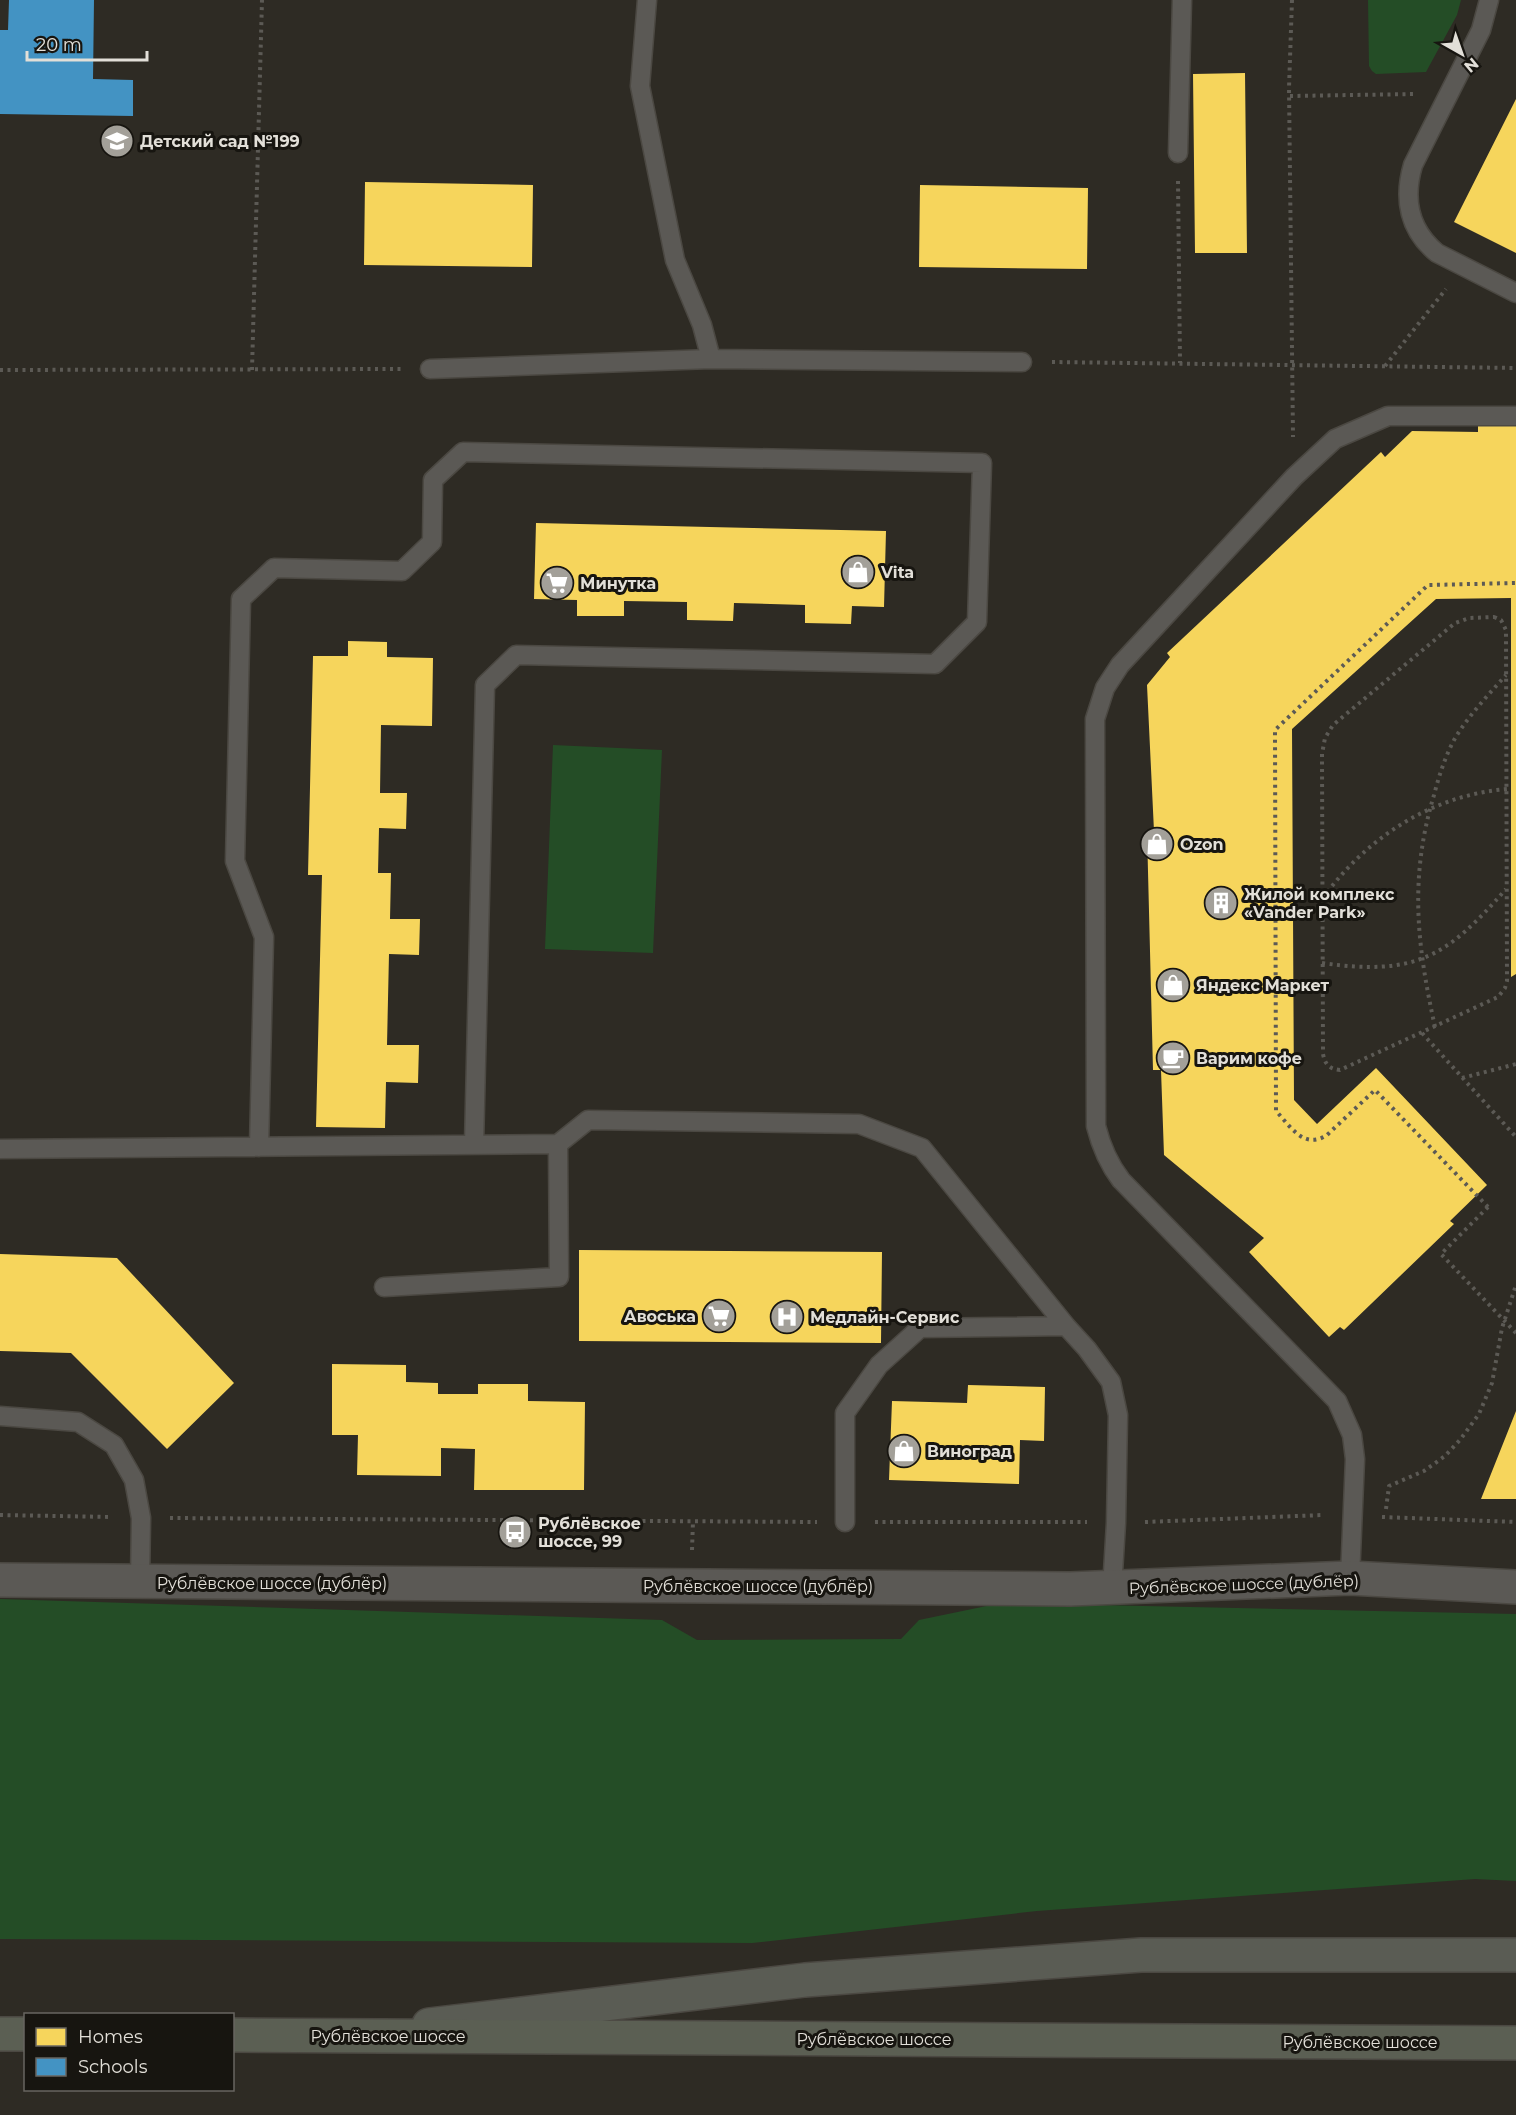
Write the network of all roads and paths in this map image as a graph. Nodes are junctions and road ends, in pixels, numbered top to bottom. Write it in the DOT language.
graph roads {
  1 [pos="262,0"];
  2 [pos="647,0"];
  3 [pos="1182,0"];
  4 [pos="1293,0"];
  5 [pos="1489,0"];
  6 [pos="1449,94"];
  7 [pos="1290,96"];
  8 [pos="1178,153"];
  9 [pos="1464,267"];
  10 [pos="1516,292"];
  11 [pos="711,359"];
  12 [pos="1022,362"];
  13 [pos="1180,363"];
  14 [pos="1292,366"];
  15 [pos="1385,366"];
  16 [pos="1516,368"];
  17 [pos="430,369"];
  18 [pos="0,370"];
  19 [pos="252,370"];
  20 [pos="1516,416"];
  21 [pos="1294,477"];
  22 [pos="1516,583"];
  23 [pos="1507,674"];
  24 [pos="1507,789"];
  25 [pos="1430,809"];
  26 [pos="1507,889"];
  27 [pos="1322,899"];
  28 [pos="1421,959"];
  29 [pos="1322,963"];
  30 [pos="1435,1027"];
  31 [pos="1422,1033"];
  32 [pos="1516,1064"];
  33 [pos="1462,1077"];
  34 [pos="1516,1137"];
  35 [pos="558,1144"];
  36 [pos="474,1145"];
  37 [pos="259,1147"];
  38 [pos="0,1149"];
  39 [pos="1516,1285"];
  40 [pos="384,1287"];
  41 [pos="1066,1326"];
  42 [pos="1516,1334"];
  43 [pos="0,1416"];
  44 [pos="1352,1514"];
  45 [pos="0,1515"];
  46 [pos="1384,1517"];
  47 [pos="141,1518"];
  48 [pos="845,1522"];
  49 [pos="1516,1522"];
  50 [pos="1116,1523"];
  51 [pos="1350,1578"];
  52 [pos="0,1580"];
  53 [pos="140,1582"];
  54 [pos="1516,1587"];
  55 [pos="1112,1589"];
  56 [pos="1516,1955"];
  57 [pos="0,2034"];
  58 [pos="24,2034"];
  59 [pos="234,2035"];
  60 [pos="347,2035"];
  61 [pos="1516,2043"];
  1 -- 19 [label="path"];
  2 -- 11 [label="lane"];
  3 -- 8 [label="lane"];
  4 -- 7 [label="path"];
  5 -- 6 [label="lane"];
  6 -- 7 [label="path"];
  6 -- 9 [label="lane"];
  7 -- 14 [label="path"];
  8 -- 13 [label="path"];
  9 -- 10 [label="lane"];
  9 -- 15 [label="path"];
  11 -- 12 [label="lane"];
  11 -- 17 [label="lane"];
  12 -- 13 [label="path"];
  13 -- 14 [label="path"];
  14 -- 15 [label="path"];
  14 -- 21 [label="path"];
  15 -- 16 [label="path"];
  17 -- 19 [label="path"];
  18 -- 19 [label="path"];
  20 -- 21 [label="lane"];
  21 -- 44 [label="lane"];
  22 -- 42 [label="path, bridge"];
  23 -- 24 [label="path"];
  23 -- 25 [label="path"];
  23 -- 27 [label="path"];
  24 -- 25 [label="path"];
  24 -- 26 [label="path"];
  25 -- 27 [label="path"];
  25 -- 28 [label="path"];
  26 -- 28 [label="path"];
  26 -- 30 [label="path"];
  27 -- 29 [label="path"];
  28 -- 29 [label="path"];
  28 -- 30 [label="path"];
  29 -- 31 [label="path"];
  30 -- 31 [label="path"];
  31 -- 33 [label="path"];
  32 -- 33 [label="path"];
  33 -- 34 [label="path"];
  35 -- 36 [label="lane"];
  35 -- 40 [label="lane"];
  35 -- 41 [label="lane"];
  36 -- 37 [label="lane"];
  36 -- 37 [label="lane"];
  37 -- 38 [label="lane"];
  39 -- 46 [label="path"];
  41 -- 48 [label="lane"];
  41 -- 50 [label="lane"];
  43 -- 47 [label="lane"];
  44 -- 46 [label="path"];
  44 -- 50 [label="path"];
  44 -- 51 [label="lane"];
  45 -- 47 [label="path"];
  46 -- 49 [label="path"];
  47 -- 48 [label="path"];
  47 -- 53 [label="lane"];
  48 -- 50 [label="path"];
  50 -- 55 [label="lane"];
  51 -- 54 [label="street, Рублёвское шоссе (дублёр)"];
  51 -- 55 [label="street, Рублёвское шоссе (дублёр)"];
  52 -- 53 [label="street, Рублёвское шоссе (дублёр)"];
  53 -- 55 [label="street, Рублёвское шоссе (дублёр)"];
  56 -- 60 [label="main road"];
  57 -- 58 [label="main road"];
  59 -- 60 [label="main road, Рублёвское шоссе"];
  60 -- 61 [label="main road, Рублёвское шоссе"];
}
